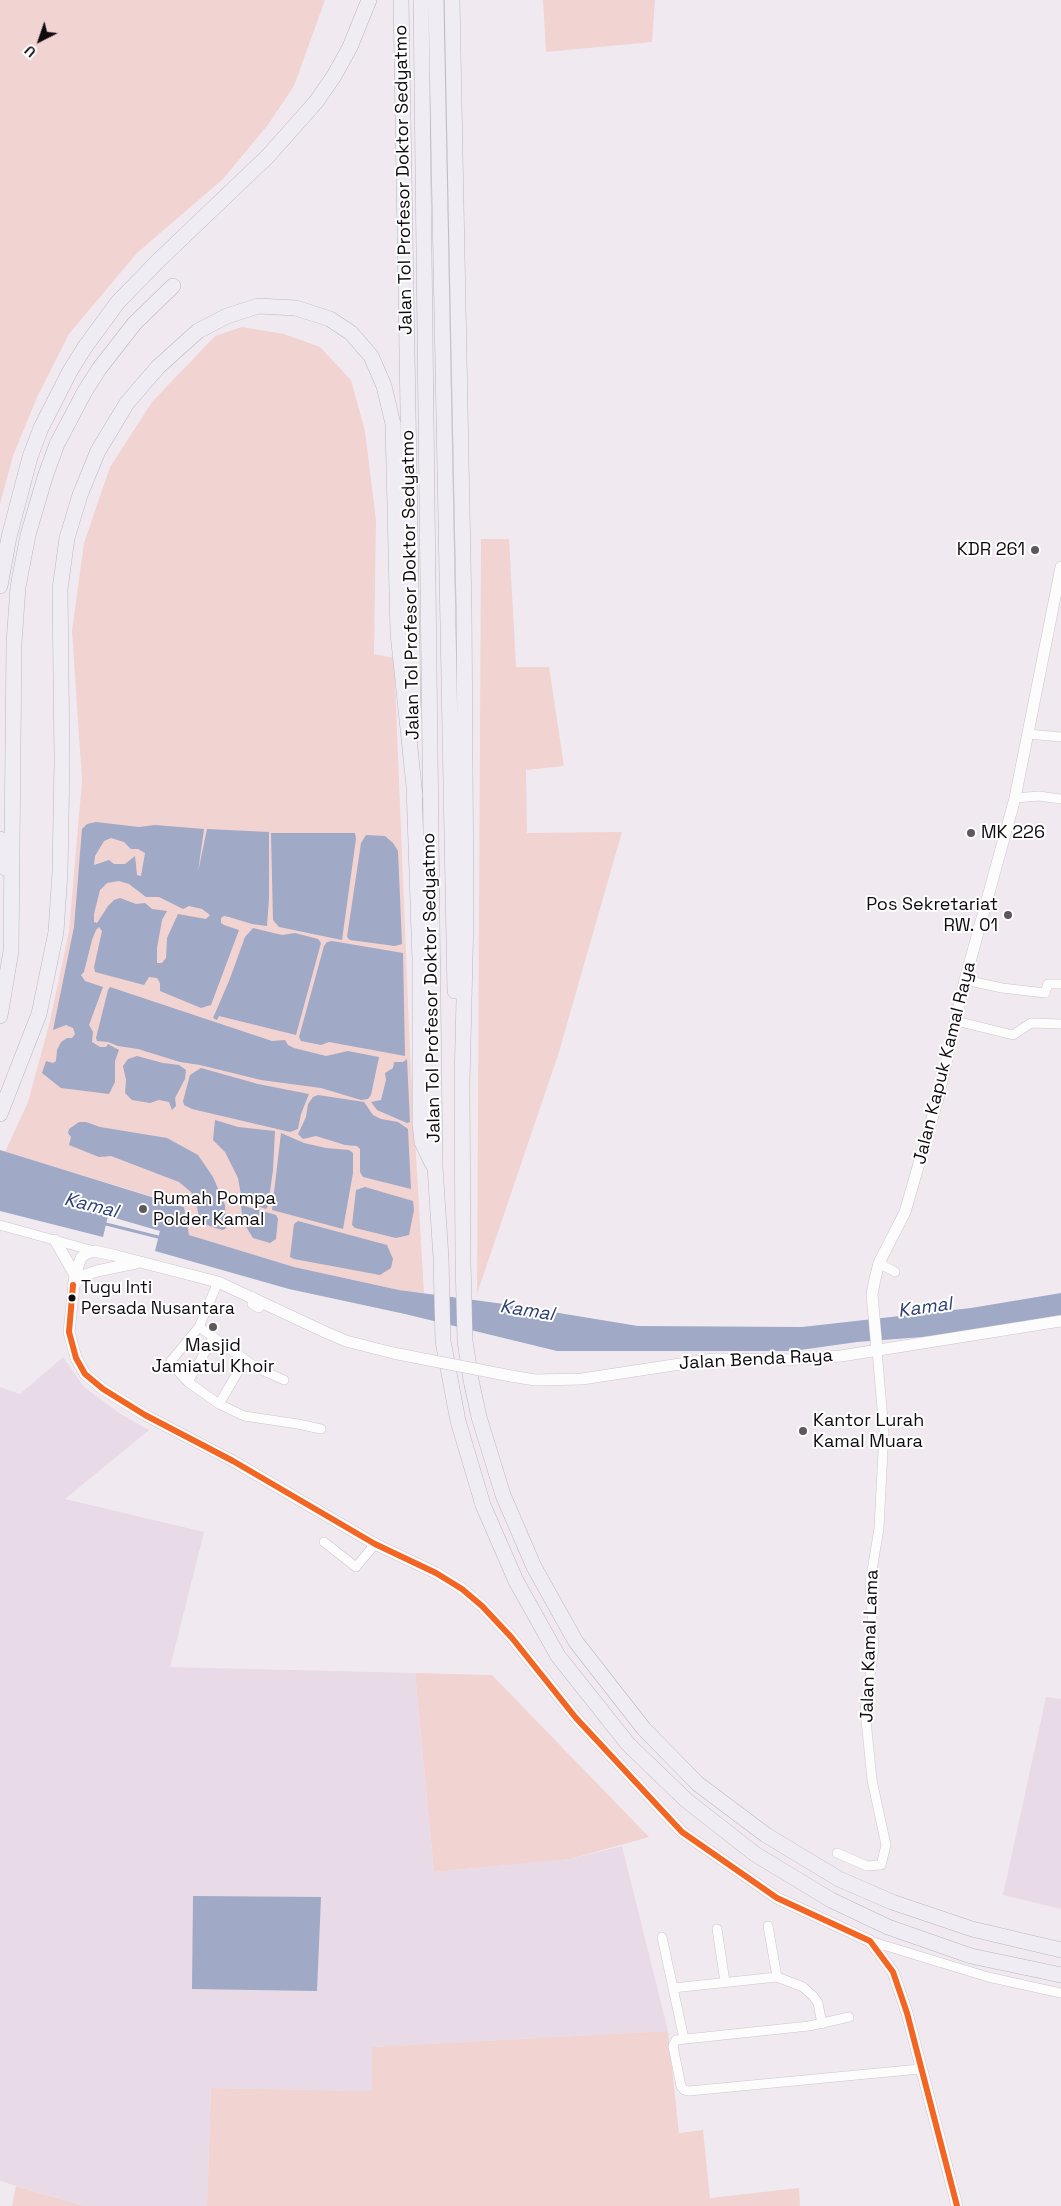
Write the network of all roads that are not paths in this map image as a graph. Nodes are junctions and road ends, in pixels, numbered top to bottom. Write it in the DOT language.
graph roads {
  1 [pos="369,0"];
  2 [pos="401,0"];
  3 [pos="421,0"];
  4 [pos="436,0"];
  5 [pos="452,0"];
  6 [pos="173,286"];
  7 [pos="1061,567"];
  8 [pos="0,586"];
  9 [pos="1057,611"];
  10 [pos="1028,734"];
  11 [pos="1061,737"];
  12 [pos="415,796"];
  13 [pos="1015,798"];
  14 [pos="1061,799"];
  15 [pos="0,839"];
  16 [pos="12,924"];
  17 [pos="965,980"];
  18 [pos="1061,984"];
  19 [pos="0,1016"];
  20 [pos="956,1022"];
  21 [pos="1061,1024"];
  22 [pos="462,1083"];
  23 [pos="0,1114"];
  24 [pos="435,1167"];
  25 [pos="0,1224"];
  26 [pos="55,1240"];
  27 [pos="94,1251"];
  28 [pos="140,1263"];
  29 [pos="879,1263"];
  30 [pos="895,1272"];
  31 [pos="74,1280"];
  32 [pos="218,1282"];
  33 [pos="253,1297"];
  34 [pos="259,1308"];
  35 [pos="1061,1321"];
  36 [pos="201,1323"];
  37 [pos="213,1338"];
  38 [pos="877,1345"];
  39 [pos="245,1360"];
  40 [pos="284,1380"];
  41 [pos="188,1382"];
  42 [pos="219,1404"];
  43 [pos="321,1429"];
  44 [pos="324,1542"];
  45 [pos="375,1544"];
  46 [pos="837,1852"];
  47 [pos="768,1926"];
  48 [pos="717,1929"];
  49 [pos="662,1937"];
  50 [pos="870,1941"];
  51 [pos="1061,1950"];
  52 [pos="1061,1974"];
  53 [pos="778,1977"];
  54 [pos="725,1982"];
  55 [pos="673,1988"];
  56 [pos="1061,1993"];
  57 [pos="848,2017"];
  58 [pos="822,2024"];
  59 [pos="684,2039"];
  60 [pos="920,2069"];
  61 [pos="955,2205"];
  1 -- 8 [label="highway"];
  2 -- 12 [label="highway, Jalan Tol Profesor Doktor Sedyatmo"];
  3 -- 24 [label="highway, Jalan Tol Profesor Doktor Sedyatmo"];
  4 -- 22 [label="highway, Jalan Tol Profesor Doktor Sedyatmo"];
  5 -- 22 [label="highway, Jalan Tol Profesor Doktor Sedyatmo"];
  6 -- 16 [label="highway"];
  7 -- 9 [label="main road, Jalan Kapuk Kamal Raya"];
  9 -- 10 [label="main road, Jalan Kapuk Kamal Raya"];
  10 -- 11 [label="street"];
  10 -- 13 [label="main road, Jalan Kapuk Kamal Raya"];
  12 -- 23 [label="highway"];
  12 -- 24 [label="highway, Jalan Tol Profesor Doktor Sedyatmo"];
  13 -- 14 [label="street"];
  13 -- 17 [label="main road, Jalan Kapuk Kamal Raya"];
  15 -- 16 [label="highway"];
  16 -- 19 [label="highway"];
  17 -- 18 [label="street"];
  17 -- 20 [label="main road, Jalan Kapuk Kamal Raya"];
  20 -- 21 [label="street"];
  20 -- 29 [label="main road, Jalan Kapuk Kamal Raya"];
  22 -- 51 [label="highway, Jalan Tol Profesor Doktor Sedyatmo"];
  24 -- 52 [label="highway, Jalan Tol Profesor Doktor Sedyatmo"];
  25 -- 26 [label="street"];
  26 -- 27 [label="street"];
  26 -- 31 [label="main road"];
  27 -- 28 [label="main road, Jalan Benda Raya"];
  27 -- 31 [label="main road"];
  28 -- 31 [label="main road"];
  28 -- 32 [label="main road, Jalan Benda Raya"];
  29 -- 30 [label="street"];
  29 -- 38 [label="main road, Jalan Kapuk Kamal Raya"];
  31 -- 45 [label="main road"];
  32 -- 33 [label="main road, Jalan Benda Raya"];
  32 -- 36 [label="street"];
  33 -- 34 [label="street"];
  33 -- 38 [label="main road, Jalan Benda Raya, bridge"];
  35 -- 38 [label="main road, Jalan Benda Raya"];
  36 -- 37 [label="street"];
  36 -- 41 [label="street"];
  37 -- 39 [label="street"];
  37 -- 41 [label="street"];
  38 -- 46 [label="street, Jalan Kamal Lama"];
  39 -- 40 [label="street"];
  39 -- 42 [label="street"];
  41 -- 42 [label="street"];
  42 -- 43 [label="street"];
  44 -- 45 [label="street"];
  45 -- 50 [label="main road"];
  47 -- 53 [label="street"];
  48 -- 54 [label="street"];
  49 -- 55 [label="street"];
  50 -- 56 [label="street"];
  50 -- 60 [label="main road"];
  53 -- 54 [label="street"];
  53 -- 58 [label="street"];
  54 -- 55 [label="street"];
  55 -- 59 [label="street"];
  57 -- 58 [label="street"];
  58 -- 59 [label="street"];
  59 -- 60 [label="street"];
  60 -- 61 [label="main road"];
}
